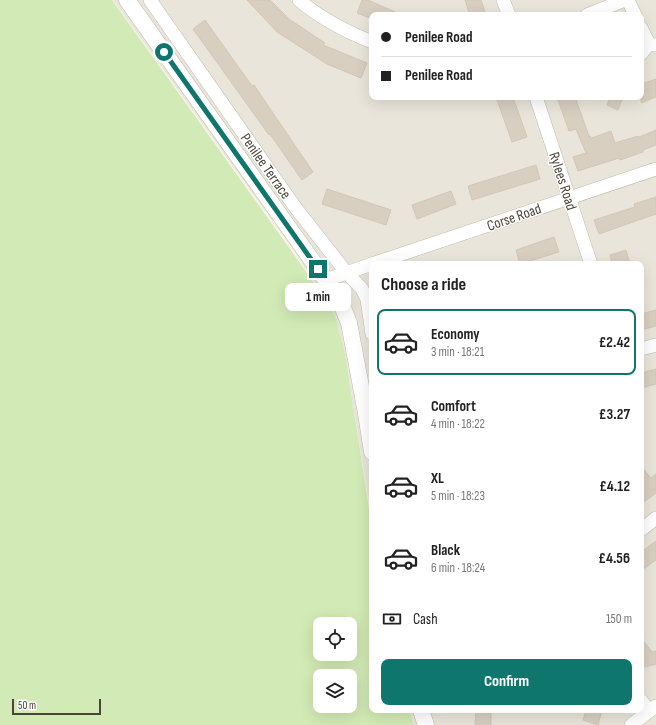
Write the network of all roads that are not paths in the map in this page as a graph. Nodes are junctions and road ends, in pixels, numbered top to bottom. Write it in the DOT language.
graph roads {
  1 [pos="127,0"];
  2 [pos="150,0"];
  3 [pos="299,0"];
  4 [pos="504,0"];
  5 [pos="625,0"];
  6 [pos="628,0"];
  7 [pos="507,12"];
  8 [pos="595,12"];
  9 [pos="634,12"];
  10 [pos="644,36"];
  11 [pos="369,41"];
  12 [pos="649,48"];
  13 [pos="537,100"];
  14 [pos="656,169"];
  15 [pos="569,199"];
  16 [pos="381,261"];
  17 [pos="590,261"];
  18 [pos="369,265"];
  19 [pos="346,272"];
  20 [pos="326,280"];
  21 [pos="369,313"];
  22 [pos="656,346"];
  23 [pos="644,348"];
  24 [pos="369,432"];
  25 [pos="656,518"];
  26 [pos="644,528"];
  27 [pos="644,702"];
  28 [pos="653,708"];
  29 [pos="421,713"];
  30 [pos="426,725"];
  31 [pos="631,725"];
  1 -- 20 [label="street"];
  2 -- 19 [label="street, Penilee Terrace"];
  3 -- 11 [label="street"];
  4 -- 7 [label="street"];
  5 -- 8 [label="street"];
  6 -- 9 [label="street"];
  10 -- 12 [label="street"];
  13 -- 15 [label="street, Rylees Road"];
  14 -- 15 [label="street, Corse Road"];
  15 -- 16 [label="street, Corse Road"];
  15 -- 17 [label="street, Rylees Road"];
  18 -- 19 [label="street, Corse Road"];
  19 -- 20 [label="street, Corse Road"];
  19 -- 21 [label="street, Penilee Terrace"];
  20 -- 24 [label="street"];
  22 -- 23 [label="street"];
  25 -- 26 [label="street"];
  27 -- 28 [label="street"];
  28 -- 31 [label="street"];
  29 -- 30 [label="street"];
}
